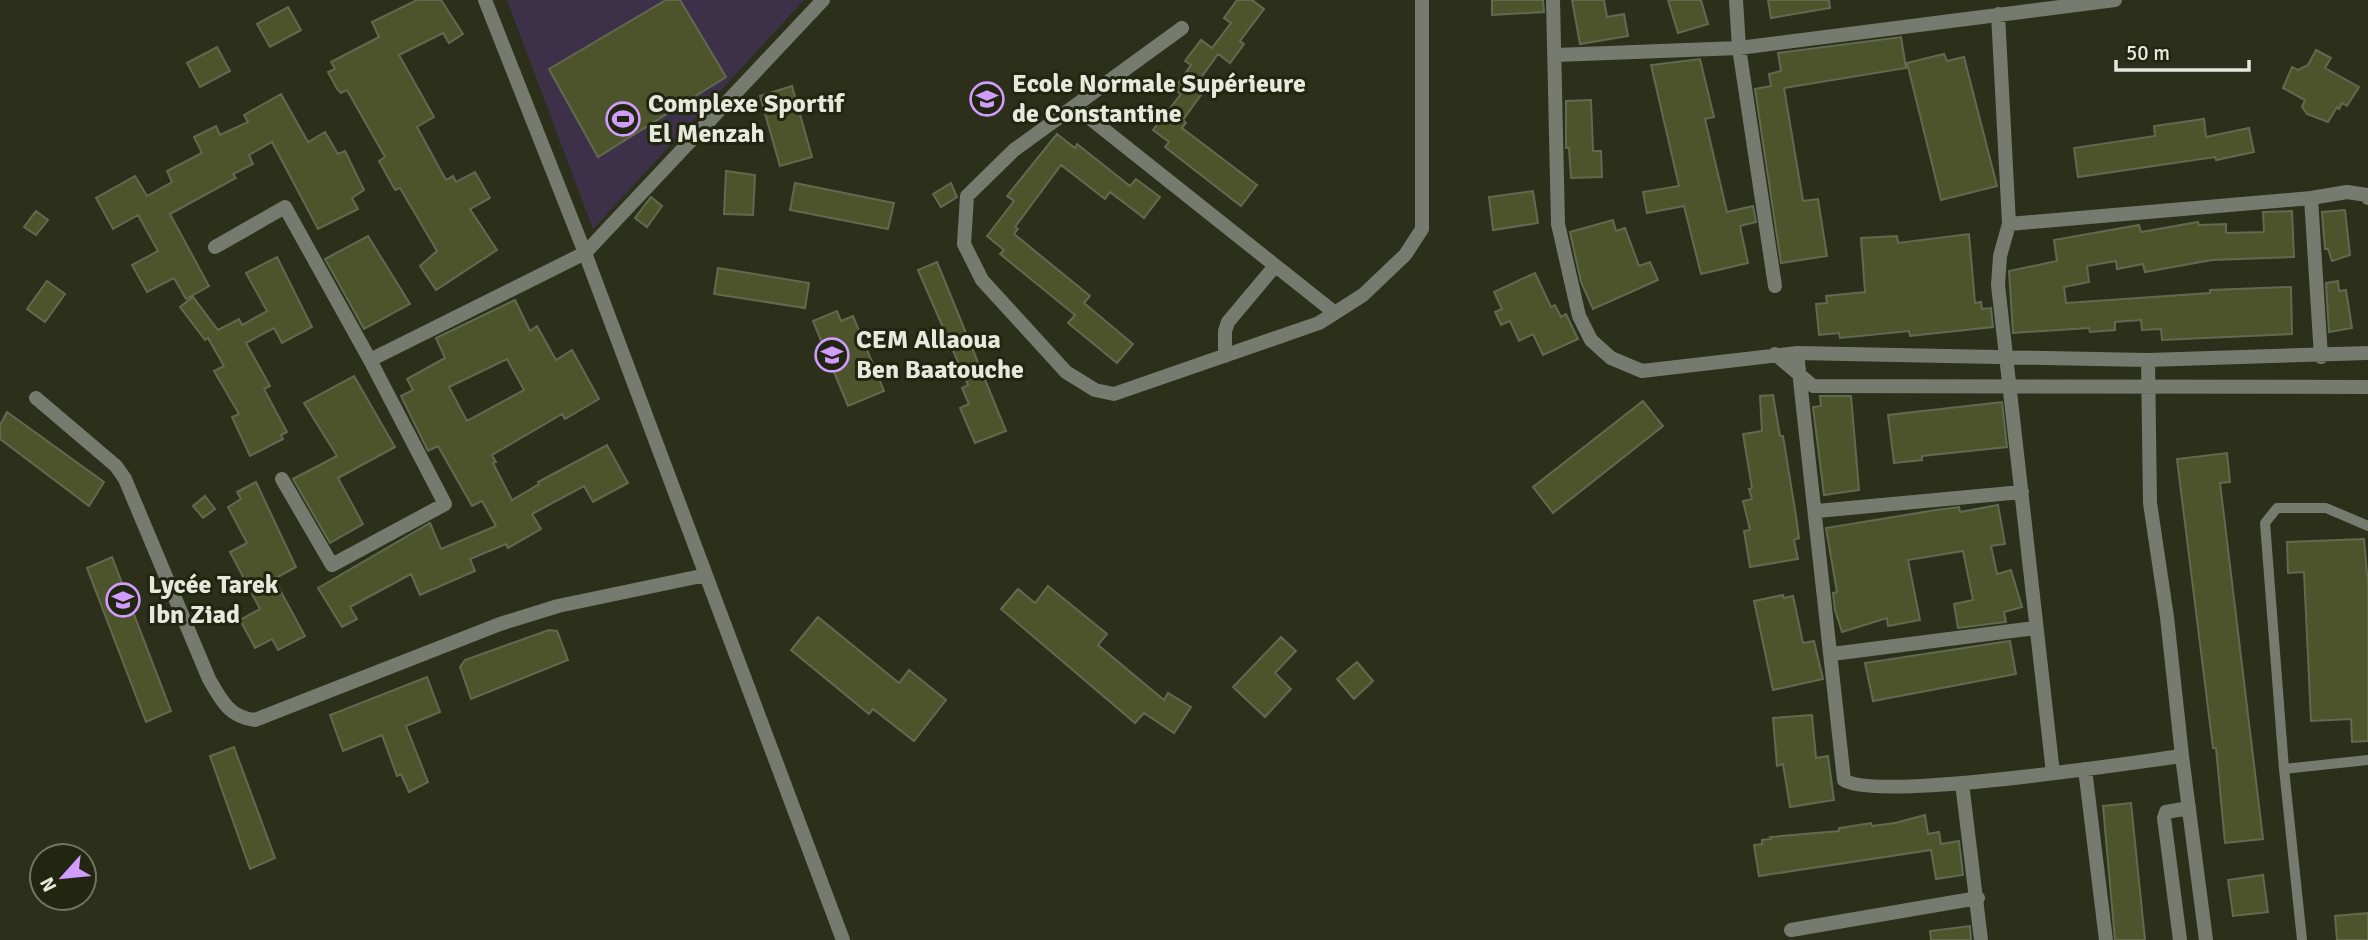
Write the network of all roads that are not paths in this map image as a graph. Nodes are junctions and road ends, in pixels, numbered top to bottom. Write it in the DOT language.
graph roads {
  1 [pos="485,0"];
  2 [pos="823,0"];
  3 [pos="1422,0"];
  4 [pos="1553,0"];
  5 [pos="1736,0"];
  6 [pos="2115,0"];
  7 [pos="1998,14"];
  8 [pos="1182,28"];
  9 [pos="1739,48"];
  10 [pos="1556,55"];
  11 [pos="1077,108"];
  12 [pos="2311,198"];
  13 [pos="2368,198"];
  14 [pos="2009,224"];
  15 [pos="215,247"];
  16 [pos="585,253"];
  17 [pos="1275,266"];
  18 [pos="1775,286"];
  19 [pos="1335,313"];
  20 [pos="1797,353"];
  21 [pos="2368,353"];
  22 [pos="1775,355"];
  23 [pos="1225,356"];
  24 [pos="2006,357"];
  25 [pos="2321,357"];
  26 [pos="370,360"];
  27 [pos="2148,360"];
  28 [pos="1801,379"];
  29 [pos="2011,385"];
  30 [pos="2149,387"];
  31 [pos="2368,387"];
  32 [pos="36,398"];
  33 [pos="282,479"];
  34 [pos="2022,492"];
  35 [pos="1817,511"];
  36 [pos="2368,526"];
  37 [pos="706,575"];
  38 [pos="2035,628"];
  39 [pos="1832,654"];
  40 [pos="2182,756"];
  41 [pos="2368,760"];
  42 [pos="2085,769"];
  43 [pos="2284,769"];
  44 [pos="2053,773"];
  45 [pos="1962,783"];
  46 [pos="2189,808"];
  47 [pos="1978,898"];
  48 [pos="1791,930"];
  49 [pos="842,940"];
  50 [pos="1981,940"];
  51 [pos="2106,940"];
  52 [pos="2180,940"];
  53 [pos="2206,940"];
  54 [pos="2302,940"];
  1 -- 16 [label="street"];
  2 -- 16 [label="street"];
  3 -- 19 [label="street"];
  4 -- 10 [label="street"];
  5 -- 9 [label="street"];
  6 -- 7 [label="street"];
  7 -- 9 [label="street"];
  7 -- 14 [label="street"];
  8 -- 11 [label="street"];
  9 -- 10 [label="street"];
  9 -- 18 [label="street"];
  10 -- 22 [label="street"];
  11 -- 17 [label="street"];
  11 -- 23 [label="street"];
  12 -- 13 [label="street"];
  12 -- 14 [label="street"];
  12 -- 25 [label="street"];
  14 -- 24 [label="street"];
  15 -- 26 [label="street"];
  16 -- 26 [label="street"];
  16 -- 37 [label="street"];
  17 -- 19 [label="street"];
  17 -- 23 [label="street"];
  19 -- 23 [label="street"];
  20 -- 22 [label="street"];
  20 -- 24 [label="street"];
  20 -- 28 [label="street"];
  21 -- 25 [label="street"];
  22 -- 28 [label="street"];
  24 -- 27 [label="street"];
  24 -- 29 [label="street"];
  25 -- 27 [label="street"];
  26 -- 33 [label="street"];
  27 -- 30 [label="street"];
  28 -- 29 [label="street"];
  28 -- 35 [label="street"];
  29 -- 30 [label="street"];
  29 -- 34 [label="street"];
  30 -- 31 [label="street"];
  30 -- 40 [label="street"];
  32 -- 37 [label="street"];
  34 -- 35 [label="street"];
  34 -- 38 [label="street"];
  35 -- 39 [label="street"];
  36 -- 43 [label="lane"];
  37 -- 49 [label="street"];
  38 -- 39 [label="street"];
  38 -- 44 [label="street"];
  39 -- 45 [label="street"];
  40 -- 42 [label="street"];
  40 -- 46 [label="street"];
  41 -- 43 [label="lane"];
  42 -- 44 [label="street"];
  42 -- 51 [label="street"];
  43 -- 54 [label="lane"];
  44 -- 45 [label="street"];
  45 -- 47 [label="street"];
  46 -- 52 [label="street"];
  46 -- 53 [label="street"];
  47 -- 48 [label="street"];
  47 -- 50 [label="street"];
}
